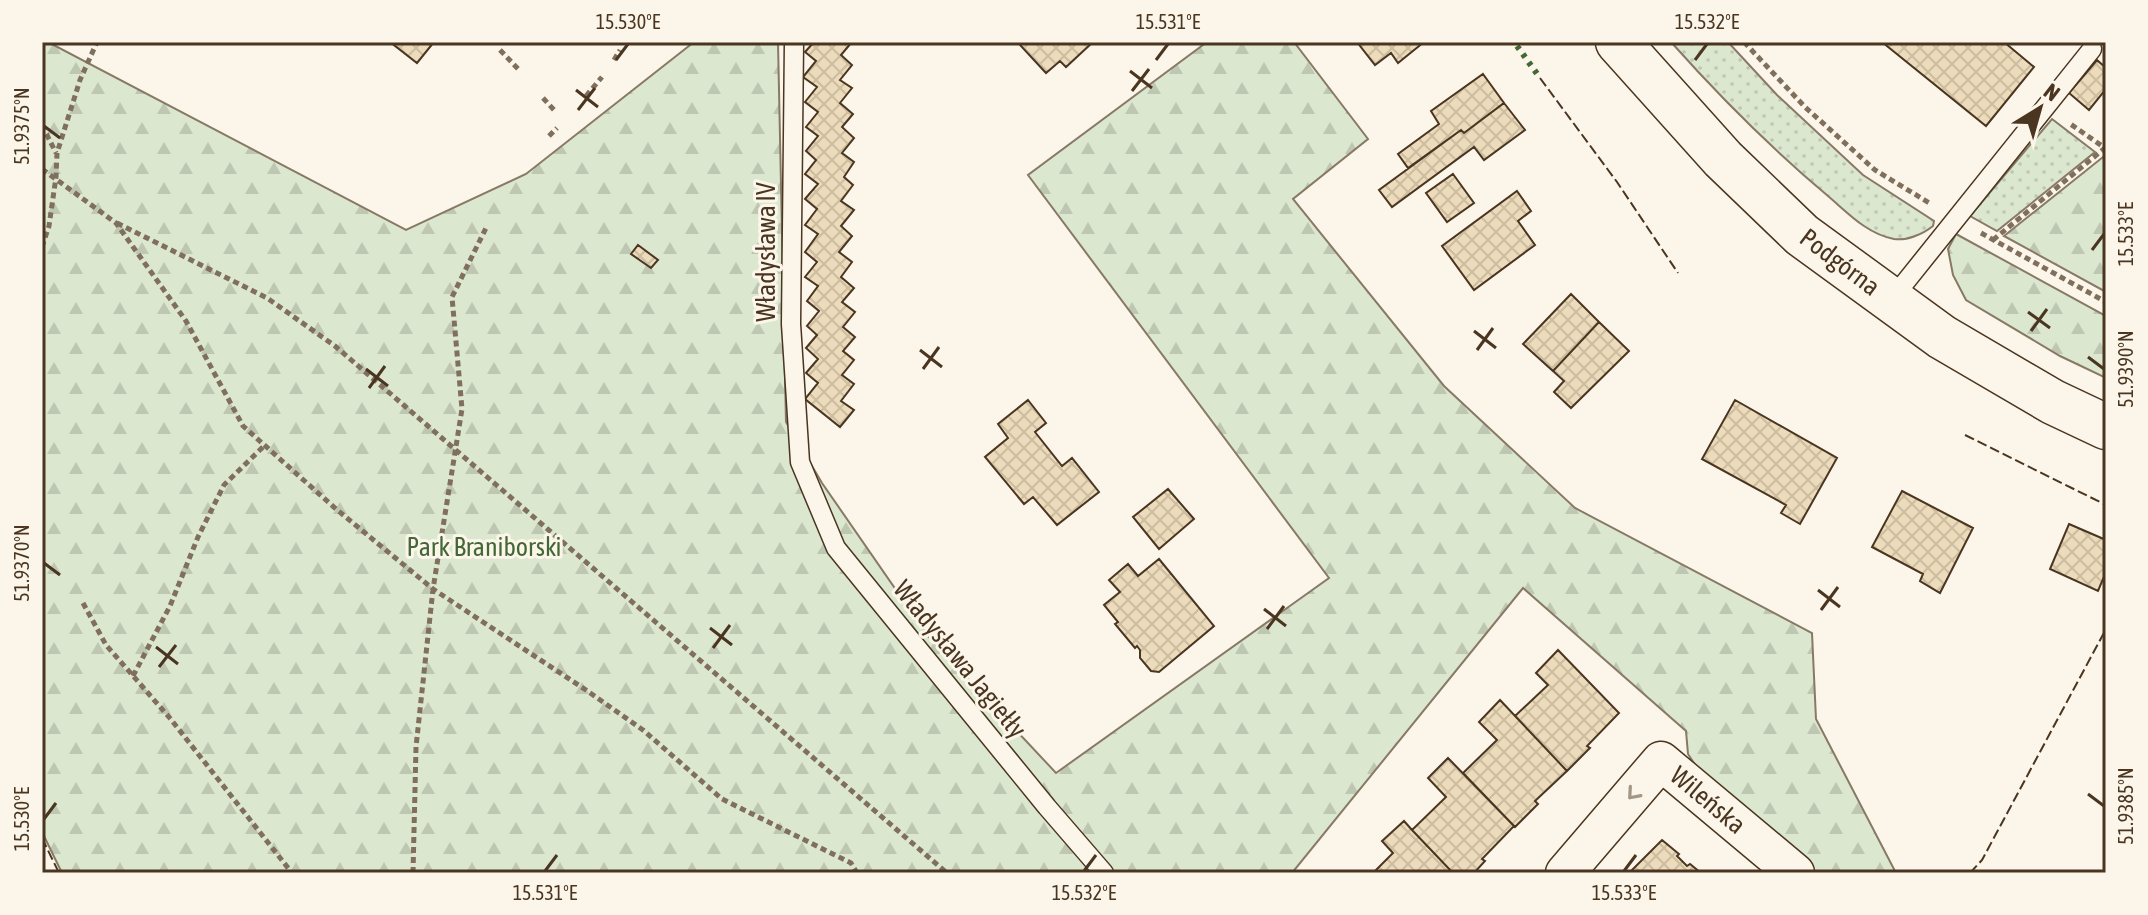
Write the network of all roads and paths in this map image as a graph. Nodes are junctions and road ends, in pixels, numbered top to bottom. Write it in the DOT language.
graph roads {
  1 [pos="97,42"];
  2 [pos="794,42"];
  3 [pos="1618,42"];
  4 [pos="1744,42"];
  5 [pos="2094,46"];
  6 [pos="500,50"];
  7 [pos="620,50"];
  8 [pos="614,60"];
  9 [pos="520,71"];
  10 [pos="602,77"];
  11 [pos="586,96"];
  12 [pos="543,98"];
  13 [pos="2046,107"];
  14 [pos="555,111"];
  15 [pos="42,125"];
  16 [pos="557,128"];
  17 [pos="549,136"];
  18 [pos="2106,148"];
  19 [pos="57,153"];
  20 [pos="42,169"];
  21 [pos="56,177"];
  22 [pos="1956,219"];
  23 [pos="116,223"];
  24 [pos="487,226"];
  25 [pos="1993,240"];
  26 [pos="42,247"];
  27 [pos="1890,301"];
  28 [pos="2106,302"];
  29 [pos="2106,427"];
  30 [pos="265,445"];
  31 [pos="455,450"];
  32 [pos="800,462"];
  33 [pos="433,589"];
  34 [pos="83,603"];
  35 [pos="133,676"];
  36 [pos="292,873"];
  37 [pos="413,873"];
  38 [pos="857,873"];
  39 [pos="947,873"];
  40 [pos="1104,873"];
  41 [pos="1565,873"];
  42 [pos="1795,873"];
  1 -- 19 [label="path"];
  2 -- 32 [label="lane, Władysława IV"];
  3 -- 27 [label="street, Podgórna"];
  4 -- 22 [label="path"];
  5 -- 13 [label="lane"];
  6 -- 9 [label="path"];
  7 -- 8 [label="path"];
  10 -- 11 [label="path"];
  12 -- 14 [label="path"];
  13 -- 18 [label="path"];
  13 -- 22 [label="lane"];
  15 -- 19 [label="path"];
  16 -- 17 [label="path"];
  18 -- 25 [label="path"];
  19 -- 21 [label="path"];
  20 -- 21 [label="path"];
  21 -- 23 [label="path"];
  21 -- 26 [label="path"];
  22 -- 25 [label="path"];
  22 -- 27 [label="lane"];
  23 -- 30 [label="path"];
  23 -- 31 [label="path"];
  24 -- 31 [label="path"];
  25 -- 28 [label="path"];
  27 -- 29 [label="street, Podgórna"];
  30 -- 33 [label="path"];
  30 -- 35 [label="path"];
  31 -- 33 [label="path"];
  31 -- 39 [label="path"];
  32 -- 40 [label="lane, Władysława Jagiełły"];
  33 -- 37 [label="path"];
  33 -- 38 [label="path"];
  34 -- 35 [label="path"];
  35 -- 36 [label="path"];
  42 -- 41 [label="street, Wileńska, one-way"];
}
